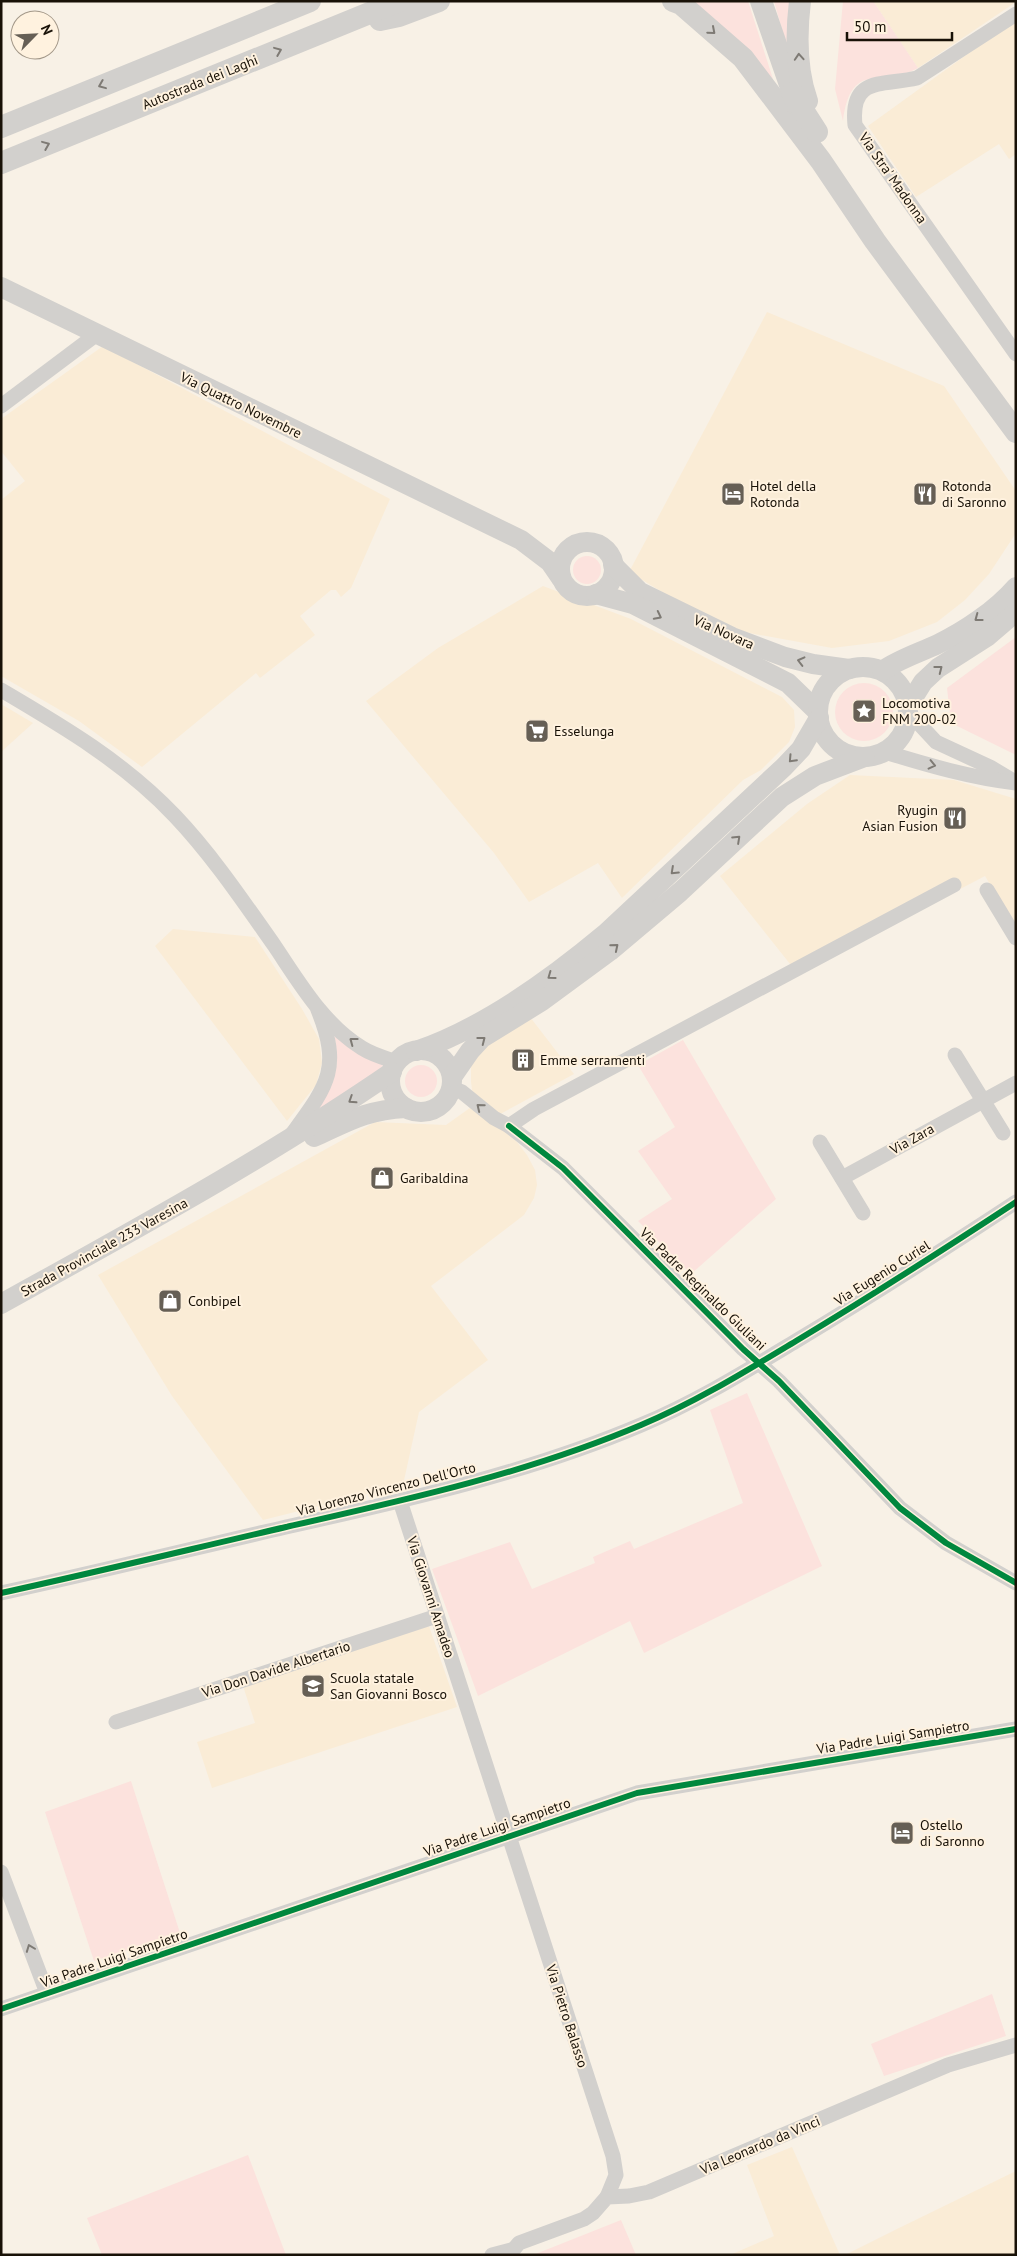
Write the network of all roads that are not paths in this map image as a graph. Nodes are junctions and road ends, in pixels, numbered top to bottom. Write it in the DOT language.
graph roads {
  1 [pos="268,1"];
  2 [pos="310,1"];
  3 [pos="399,1"];
  4 [pos="439,1"];
  5 [pos="673,1"];
  6 [pos="761,1"];
  7 [pos="800,1"];
  8 [pos="1016,14"];
  9 [pos="323,32"];
  10 [pos="128,74"];
  11 [pos="1,127"];
  12 [pos="826,157"];
  13 [pos="1,163"];
  14 [pos="1,287"];
  15 [pos="97,334"];
  16 [pos="1016,354"];
  17 [pos="1,406"];
  18 [pos="1016,408"];
  19 [pos="1016,432"];
  20 [pos="482,522"];
  21 [pos="521,540"];
  22 [pos="572,546"];
  23 [pos="613,565"];
  24 [pos="561,578"];
  25 [pos="1016,587"];
  26 [pos="596,594"];
  27 [pos="1016,612"];
  28 [pos="849,669"];
  29 [pos="882,671"];
  30 [pos="1,690"];
  31 [pos="908,709"];
  32 [pos="818,715"];
  33 [pos="885,752"];
  34 [pos="865,757"];
  35 [pos="1016,783"];
  36 [pos="954,885"];
  37 [pos="987,890"];
  38 [pos="1016,938"];
  39 [pos="316,1007"];
  40 [pos="416,1050"];
  41 [pos="955,1055"];
  42 [pos="395,1067"];
  43 [pos="452,1082"];
  44 [pos="1016,1082"];
  45 [pos="983,1100"];
  46 [pos="406,1108"];
  47 [pos="509,1126"];
  48 [pos="1003,1133"];
  49 [pos="820,1142"];
  50 [pos="285,1143"];
  51 [pos="842,1178"];
  52 [pos="207,1190"];
  53 [pos="1016,1202"];
  54 [pos="863,1213"];
  55 [pos="1,1304"];
  56 [pos="761,1363"];
  57 [pos="400,1501"];
  58 [pos="1016,1583"];
  59 [pos="1,1593"];
  60 [pos="437,1616"];
  61 [pos="116,1722"];
  62 [pos="1016,1729"];
  63 [pos="508,1836"];
  64 [pos="1,1872"];
  65 [pos="47,1993"];
  66 [pos="1,2009"];
  67 [pos="1016,2044"];
  68 [pos="607,2197"];
  69 [pos="510,2252"];
  70 [pos="492,2255"];
  1 -- 10 [label="highway"];
  2 -- 10 [label="highway"];
  3 -- 9 [label="highway, Autostrada dei Laghi"];
  4 -- 9 [label="highway"];
  5 -- 12 [label="highway, one-way"];
  6 -- 12 [label="highway"];
  12 -- 7 [label="highway, one-way"];
  8 -- 16 [label="street, Via Stra' Madonna"];
  13 -- 9 [label="highway, Autostrada dei Laghi, one-way"];
  10 -- 11 [label="highway, one-way"];
  12 -- 18 [label="highway"];
  12 -- 19 [label="highway"];
  14 -- 15 [label="main road, Via Quattro Novembre"];
  15 -- 17 [label="street"];
  15 -- 20 [label="main road, Via Quattro Novembre"];
  20 -- 21 [label="main road, Via Novara"];
  21 -- 22 [label="main road, Via Novara"];
  21 -- 24 [label="main road, Via Novara"];
  22 -- 23 [label="main road, Via Novara"];
  22 -- 24 [label="main road"];
  23 -- 26 [label="main road"];
  28 -- 23 [label="main road, Via Novara, one-way"];
  24 -- 26 [label="main road, Via Novara"];
  25 -- 29 [label="main road, one-way"];
  26 -- 32 [label="main road, Via Novara, one-way"];
  31 -- 27 [label="main road, one-way"];
  28 -- 29 [label="main road"];
  28 -- 32 [label="main road"];
  29 -- 31 [label="main road"];
  30 -- 39 [label="street"];
  31 -- 33 [label="main road"];
  31 -- 35 [label="street"];
  32 -- 34 [label="main road"];
  32 -- 40 [label="main road, one-way"];
  33 -- 34 [label="main road"];
  33 -- 35 [label="street, one-way"];
  43 -- 34 [label="main road, one-way"];
  36 -- 47 [label="street"];
  37 -- 38 [label="street"];
  42 -- 39 [label="street, one-way"];
  39 -- 50 [label="street"];
  40 -- 42 [label="main road"];
  40 -- 43 [label="main road"];
  41 -- 45 [label="street"];
  42 -- 46 [label="main road"];
  42 -- 50 [label="main road, Strada Provinciale 233 Varesina, one-way"];
  43 -- 46 [label="main road"];
  47 -- 43 [label="street, Via Padre Reginaldo Giuliani, one-way"];
  44 -- 45 [label="street, Via Zara"];
  45 -- 48 [label="street"];
  45 -- 51 [label="street, Via Zara"];
  46 -- 52 [label="main road, Strada Provinciale 233 Varesina"];
  47 -- 56 [label="street, Via Padre Reginaldo Giuliani"];
  49 -- 51 [label="street"];
  50 -- 52 [label="main road, Strada Provinciale 233 Varesina"];
  51 -- 54 [label="street"];
  52 -- 55 [label="main road, Strada Provinciale 233 Varesina"];
  53 -- 56 [label="street, Via Eugenio Curiel"];
  56 -- 57 [label="street, Via Lorenzo Vincenzo Dell'Orto"];
  56 -- 58 [label="street, Via Padre Reginaldo Giuliani"];
  57 -- 59 [label="street, Via Lorenzo Vincenzo Dell'Orto"];
  57 -- 60 [label="street, Via Giovanni Amadeo"];
  60 -- 61 [label="street, Via Don Davide Albertario"];
  60 -- 63 [label="street, Via Giovanni Amadeo"];
  62 -- 63 [label="street, Via Padre Luigi Sampietro"];
  63 -- 65 [label="street, Via Padre Luigi Sampietro"];
  63 -- 68 [label="street, Via Pietro Balasso"];
  65 -- 64 [label="street, one-way"];
  65 -- 66 [label="street, Via Padre Luigi Sampietro"];
  67 -- 68 [label="street, Via Leonardo da Vinci"];
  68 -- 69 [label="street"];
  69 -- 70 [label="street"];
}
